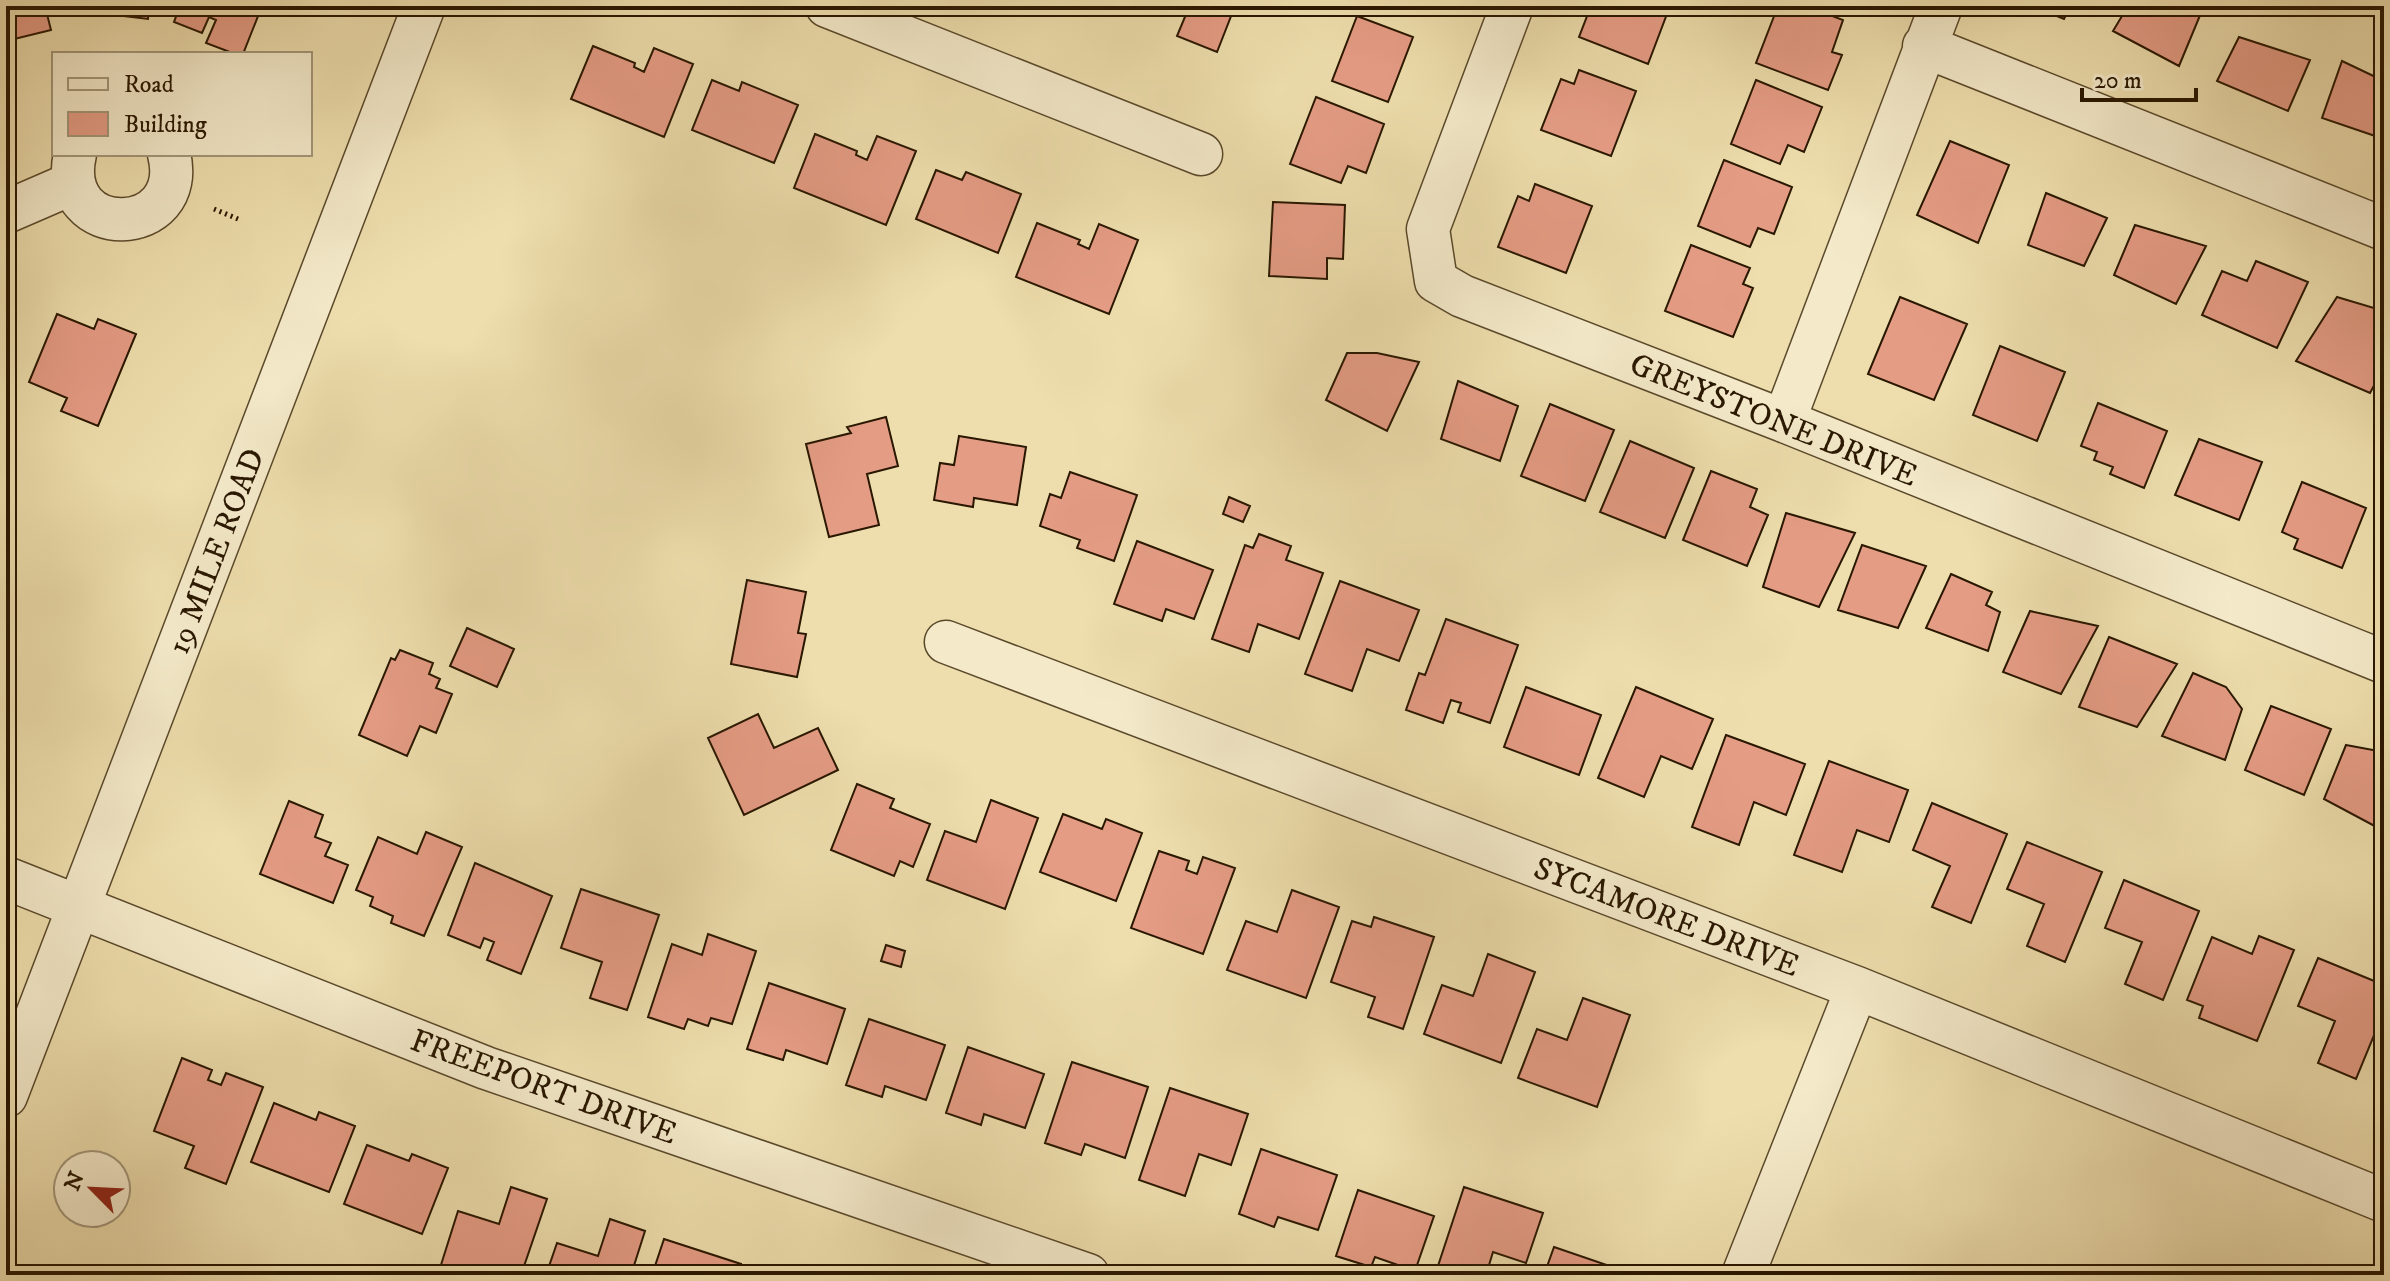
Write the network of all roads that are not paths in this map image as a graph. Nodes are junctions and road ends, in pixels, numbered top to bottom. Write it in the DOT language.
graph roads {
  1 [pos="424,6"];
  2 [pos="827,6"];
  3 [pos="1512,6"];
  4 [pos="1941,6"];
  5 [pos="1924,46"];
  6 [pos="1201,154"];
  7 [pos="169,156"];
  8 [pos="74,169"];
  9 [pos="6,212"];
  10 [pos="2384,229"];
  11 [pos="1784,421"];
  12 [pos="946,642"];
  13 [pos="2384,662"];
  14 [pos="6,878"];
  15 [pos="78,907"];
  16 [pos="1857,988"];
  17 [pos="6,1096"];
  18 [pos="2384,1201"];
  19 [pos="1088,1275"];
  20 [pos="1743,1275"];
  1 -- 15 [label="street, 19 MILE ROAD"];
  2 -- 6 [label="street"];
  3 -- 11 [label="street, GREYSTONE DRIVE"];
  4 -- 5 [label="street"];
  5 -- 10 [label="street"];
  5 -- 11 [label="street"];
  7 -- 8 [label="street"];
  8 -- 9 [label="street"];
  11 -- 13 [label="street, GREYSTONE DRIVE"];
  12 -- 16 [label="street, SYCAMORE DRIVE"];
  14 -- 15 [label="street, FREEPORT DRIVE"];
  15 -- 17 [label="street, 19 MILE ROAD"];
  15 -- 19 [label="street, FREEPORT DRIVE"];
  16 -- 18 [label="street, SYCAMORE DRIVE"];
  16 -- 20 [label="street"];
}
